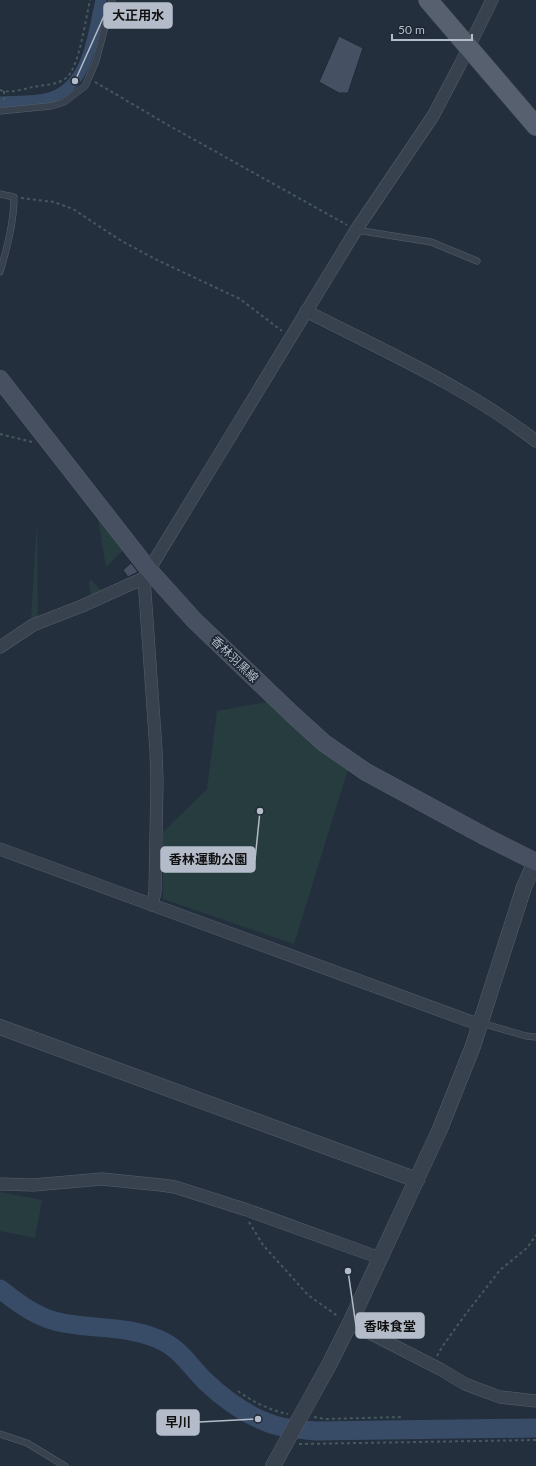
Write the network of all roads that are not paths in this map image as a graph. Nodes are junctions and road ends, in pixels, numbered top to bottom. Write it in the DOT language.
graph roads {
  1 [pos="112,0"];
  2 [pos="428,0"];
  3 [pos="492,0"];
  4 [pos="468,47"];
  5 [pos="0,111"];
  6 [pos="536,126"];
  7 [pos="0,194"];
  8 [pos="356,230"];
  9 [pos="477,261"];
  10 [pos="0,272"];
  11 [pos="306,311"];
  12 [pos="0,379"];
  13 [pos="536,441"];
  14 [pos="147,574"];
  15 [pos="0,647"];
  16 [pos="0,849"];
  17 [pos="536,861"];
  18 [pos="152,905"];
  19 [pos="481,1024"];
  20 [pos="0,1027"];
  21 [pos="536,1037"];
  22 [pos="416,1180"];
  23 [pos="0,1184"];
  24 [pos="380,1258"];
  25 [pos="350,1324"];
  26 [pos="536,1400"];
  27 [pos="0,1434"];
  28 [pos="65,1466"];
  29 [pos="273,1466"];
  1 -- 5 [label="lane"];
  2 -- 4 [label="main road"];
  3 -- 4 [label="street"];
  4 -- 6 [label="main road"];
  4 -- 8 [label="street"];
  7 -- 10 [label="lane"];
  8 -- 9 [label="lane"];
  8 -- 11 [label="street"];
  11 -- 13 [label="street"];
  11 -- 14 [label="street"];
  12 -- 14 [label="main road, 香林羽黒線"];
  14 -- 15 [label="street"];
  14 -- 17 [label="main road, 香林羽黒線"];
  14 -- 18 [label="street"];
  16 -- 18 [label="street"];
  17 -- 19 [label="street"];
  18 -- 19 [label="street"];
  19 -- 21 [label="lane"];
  19 -- 22 [label="street"];
  20 -- 22 [label="street"];
  22 -- 24 [label="street"];
  23 -- 24 [label="street"];
  24 -- 25 [label="street"];
  25 -- 26 [label="street"];
  25 -- 29 [label="street"];
  27 -- 28 [label="lane"];
}
